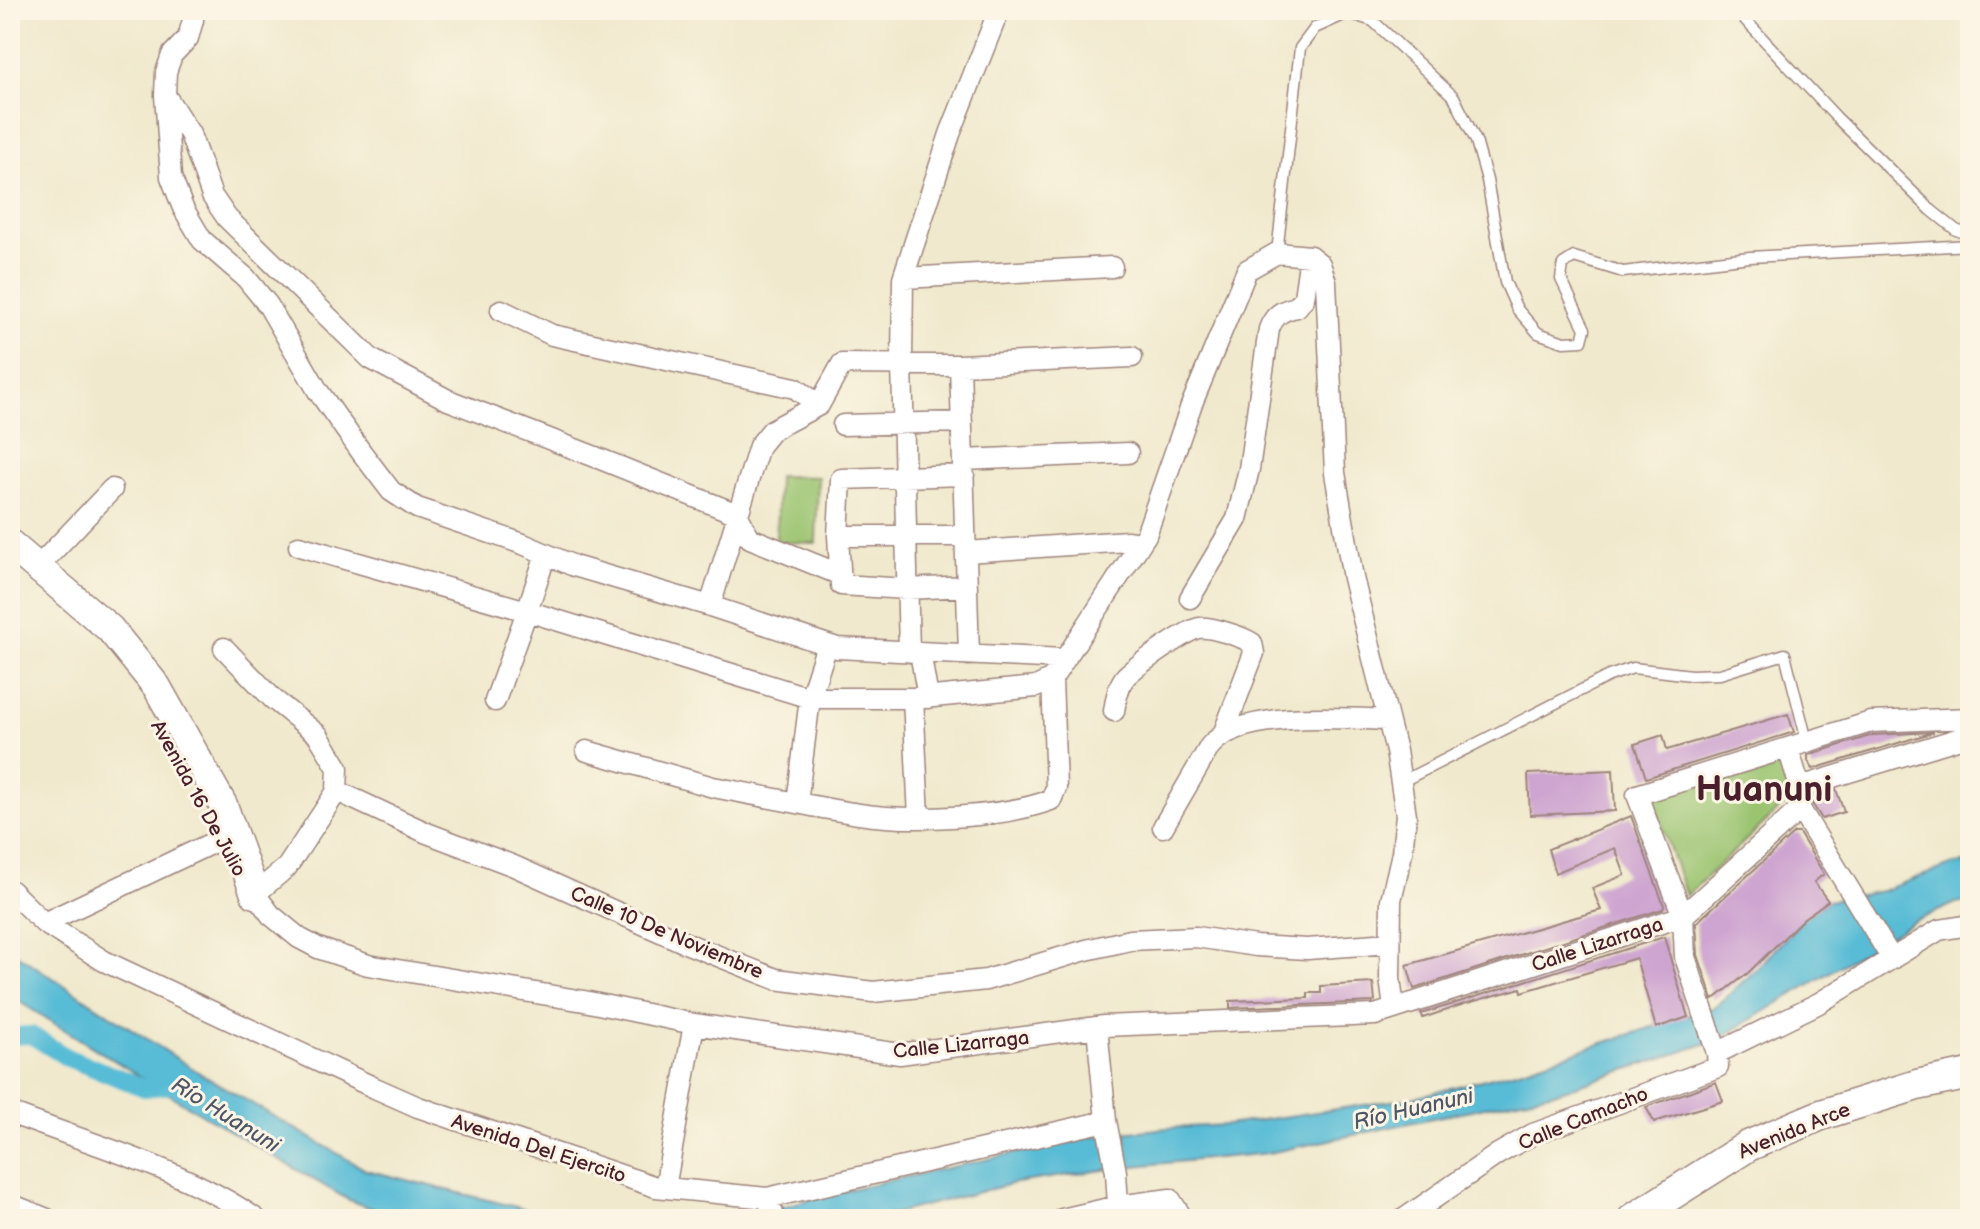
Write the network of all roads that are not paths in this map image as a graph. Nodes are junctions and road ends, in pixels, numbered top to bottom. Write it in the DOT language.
graph roads {
  1 [pos="193,10"];
  2 [pos="999,10"];
  3 [pos="1736,10"];
  4 [pos="165,95"];
  5 [pos="1970,235"];
  6 [pos="1970,245"];
  7 [pos="1277,253"];
  8 [pos="1310,256"];
  9 [pos="1112,267"];
  10 [pos="903,278"];
  11 [pos="501,310"];
  12 [pos="1132,357"];
  13 [pos="902,363"];
  14 [pos="960,365"];
  15 [pos="819,405"];
  16 [pos="962,422"];
  17 [pos="903,424"];
  18 [pos="843,425"];
  19 [pos="1128,453"];
  20 [pos="964,468"];
  21 [pos="905,477"];
  22 [pos="112,489"];
  23 [pos="737,514"];
  24 [pos="906,535"];
  25 [pos="838,536"];
  26 [pos="1140,543"];
  27 [pos="10,544"];
  28 [pos="966,544"];
  29 [pos="299,546"];
  30 [pos="546,554"];
  31 [pos="23,564"];
  32 [pos="841,575"];
  33 [pos="967,586"];
  34 [pos="907,589"];
  35 [pos="1190,598"];
  36 [pos="710,606"];
  37 [pos="527,611"];
  38 [pos="827,645"];
  39 [pos="224,648"];
  40 [pos="914,652"];
  41 [pos="969,655"];
  42 [pos="1064,659"];
  43 [pos="1052,679"];
  44 [pos="810,698"];
  45 [pos="920,698"];
  46 [pos="495,701"];
  47 [pos="1114,711"];
  48 [pos="1970,718"];
  49 [pos="1388,720"];
  50 [pos="1224,732"];
  51 [pos="1970,735"];
  52 [pos="1798,744"];
  53 [pos="587,751"];
  54 [pos="1401,782"];
  55 [pos="1800,787"];
  56 [pos="337,791"];
  57 [pos="797,803"];
  58 [pos="1800,809"];
  59 [pos="919,817"];
  60 [pos="1163,827"];
  61 [pos="226,836"];
  62 [pos="10,890"];
  63 [pos="255,894"];
  64 [pos="1683,916"];
  65 [pos="44,923"];
  66 [pos="1970,925"];
  67 [pos="1390,943"];
  68 [pos="1887,952"];
  69 [pos="1394,1009"];
  70 [pos="694,1024"];
  71 [pos="1097,1027"];
  72 [pos="1715,1048"];
  73 [pos="1970,1074"];
  74 [pos="10,1113"];
  75 [pos="1106,1126"];
  76 [pos="665,1188"];
  77 [pos="10,1204"];
  78 [pos="1118,1206"];
  79 [pos="771,1209"];
  80 [pos="1637,1216"];
  81 [pos="47,1219"];
  82 [pos="256,1219"];
  83 [pos="1062,1219"];
  84 [pos="1183,1219"];
  85 [pos="1404,1219"];
  1 -- 4 [label="street"];
  2 -- 10 [label="street"];
  3 -- 5 [label="lane"];
  4 -- 23 [label="street"];
  4 -- 30 [label="street"];
  6 -- 7 [label="lane"];
  7 -- 8 [label="street"];
  7 -- 26 [label="street"];
  8 -- 35 [label="street"];
  8 -- 49 [label="street"];
  9 -- 10 [label="street"];
  10 -- 13 [label="street"];
  11 -- 15 [label="street"];
  12 -- 14 [label="street"];
  13 -- 14 [label="street"];
  13 -- 15 [label="street"];
  13 -- 17 [label="street"];
  14 -- 16 [label="street"];
  15 -- 23 [label="street"];
  16 -- 17 [label="street"];
  16 -- 20 [label="street"];
  17 -- 18 [label="street"];
  17 -- 21 [label="street"];
  19 -- 20 [label="street"];
  20 -- 21 [label="street"];
  20 -- 28 [label="street"];
  21 -- 24 [label="street"];
  21 -- 25 [label="street"];
  22 -- 31 [label="street"];
  23 -- 32 [label="street"];
  23 -- 36 [label="street"];
  24 -- 25 [label="street"];
  24 -- 28 [label="street"];
  24 -- 34 [label="street"];
  25 -- 32 [label="street"];
  26 -- 28 [label="street"];
  26 -- 42 [label="street"];
  27 -- 31 [label="street, Avenida 16 De Julio"];
  28 -- 33 [label="street"];
  29 -- 37 [label="street"];
  30 -- 36 [label="street"];
  30 -- 37 [label="street"];
  31 -- 61 [label="street, Avenida 16 De Julio"];
  32 -- 34 [label="street"];
  33 -- 34 [label="street"];
  33 -- 41 [label="street"];
  34 -- 40 [label="street"];
  36 -- 38 [label="street"];
  37 -- 44 [label="street"];
  37 -- 46 [label="street"];
  38 -- 40 [label="street"];
  38 -- 44 [label="street"];
  39 -- 56 [label="street"];
  40 -- 41 [label="street"];
  40 -- 45 [label="street"];
  41 -- 42 [label="street"];
  42 -- 43 [label="street"];
  43 -- 45 [label="street"];
  43 -- 59 [label="street"];
  44 -- 45 [label="street"];
  44 -- 57 [label="street"];
  45 -- 59 [label="street"];
  47 -- 50 [label="street"];
  48 -- 52 [label="street"];
  49 -- 50 [label="street"];
  49 -- 54 [label="street"];
  50 -- 60 [label="street"];
  51 -- 55 [label="street"];
  52 -- 54 [label="lane"];
  52 -- 55 [label="street"];
  52 -- 64 [label="street"];
  53 -- 57 [label="street"];
  54 -- 67 [label="street"];
  55 -- 58 [label="street"];
  56 -- 63 [label="street"];
  56 -- 67 [label="street, Calle 10 De Noviembre"];
  57 -- 59 [label="street"];
  58 -- 64 [label="street"];
  58 -- 68 [label="street"];
  61 -- 63 [label="street, Avenida 16 De Julio"];
  61 -- 65 [label="street"];
  62 -- 65 [label="street, Avenida Del Ejercito"];
  63 -- 70 [label="street, Calle Lizarraga"];
  64 -- 69 [label="street, Calle Lizarraga"];
  64 -- 72 [label="street"];
  65 -- 76 [label="street, Avenida Del Ejercito"];
  66 -- 68 [label="street"];
  67 -- 69 [label="street"];
  68 -- 72 [label="street"];
  69 -- 71 [label="street, Calle Lizarraga"];
  70 -- 71 [label="street, Calle Lizarraga"];
  70 -- 76 [label="street"];
  71 -- 75 [label="street"];
  72 -- 85 [label="street, Calle Camacho"];
  73 -- 80 [label="main road, Avenida Arce"];
  74 -- 82 [label="street"];
  75 -- 78 [label="street"];
  75 -- 79 [label="street, Avenida Del Ejercito"];
  76 -- 79 [label="street, Avenida Del Ejercito"];
  77 -- 81 [label="street"];
  78 -- 83 [label="street"];
  78 -- 84 [label="street"];
}
